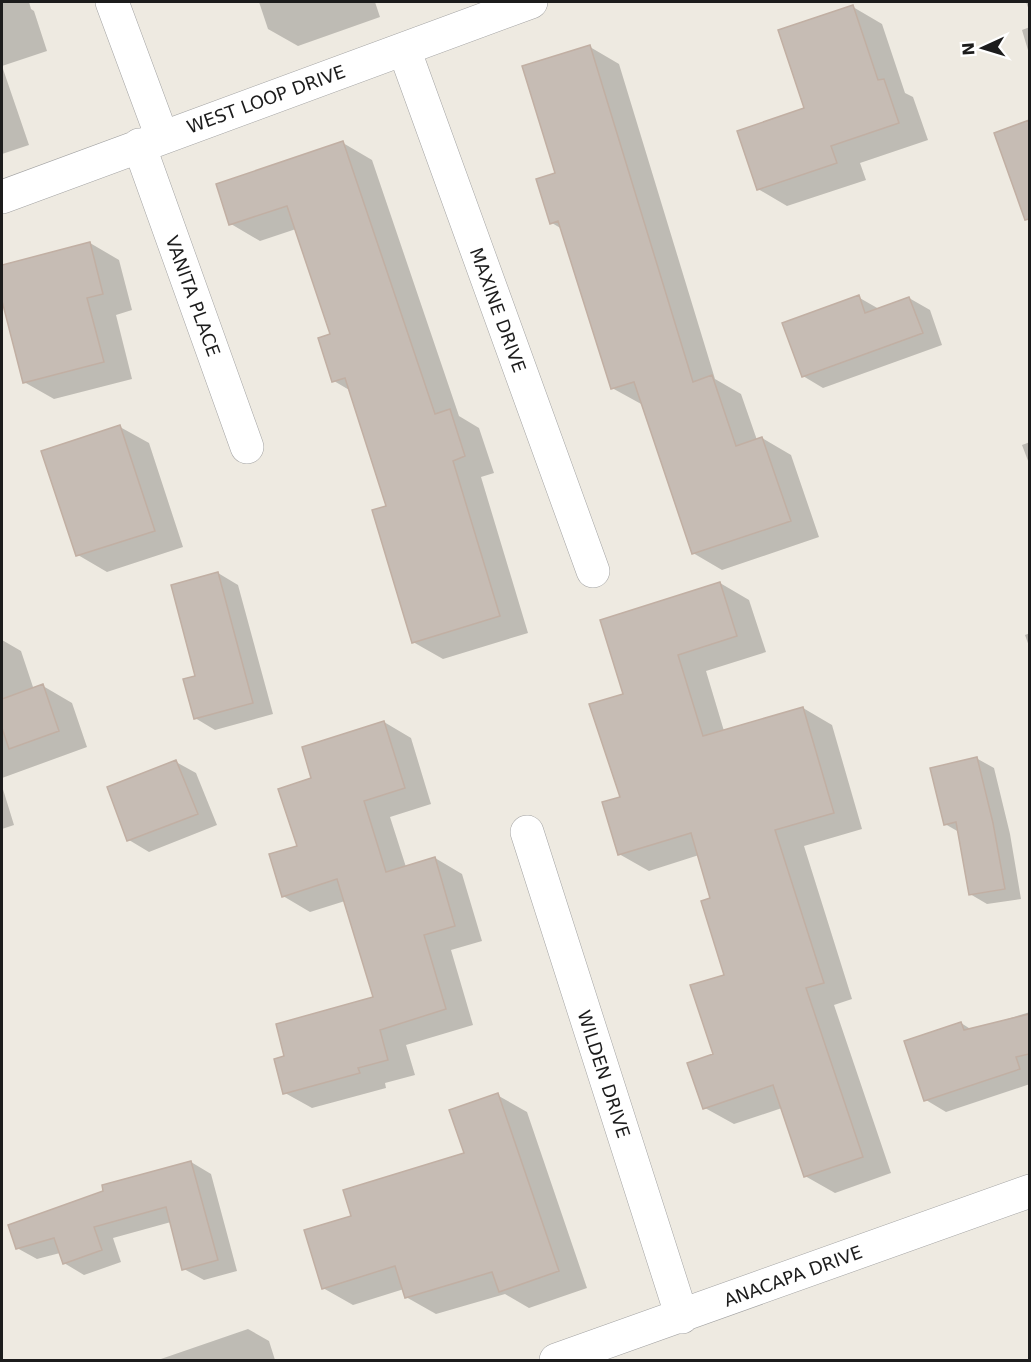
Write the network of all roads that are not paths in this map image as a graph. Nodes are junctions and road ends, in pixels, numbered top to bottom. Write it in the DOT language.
graph roads {
  1 [pos="112,2"];
  2 [pos="531,2"];
  3 [pos="404,49"];
  4 [pos="151,141"];
  5 [pos="2,197"];
  6 [pos="247,447"];
  7 [pos="593,572"];
  8 [pos="527,832"];
  9 [pos="1029,1191"];
  10 [pos="682,1317"];
  11 [pos="556,1360"];
  1 -- 4 [label="street, VANITA PLACE"];
  2 -- 3 [label="street, WEST LOOP DRIVE"];
  3 -- 4 [label="street, WEST LOOP DRIVE"];
  3 -- 7 [label="street, MAXINE DRIVE"];
  4 -- 5 [label="street, WEST LOOP DRIVE"];
  4 -- 6 [label="street, VANITA PLACE"];
  8 -- 10 [label="street, WILDEN DRIVE"];
  9 -- 10 [label="street, ANACAPA DRIVE"];
  10 -- 11 [label="street, ANACAPA DRIVE"];
}
